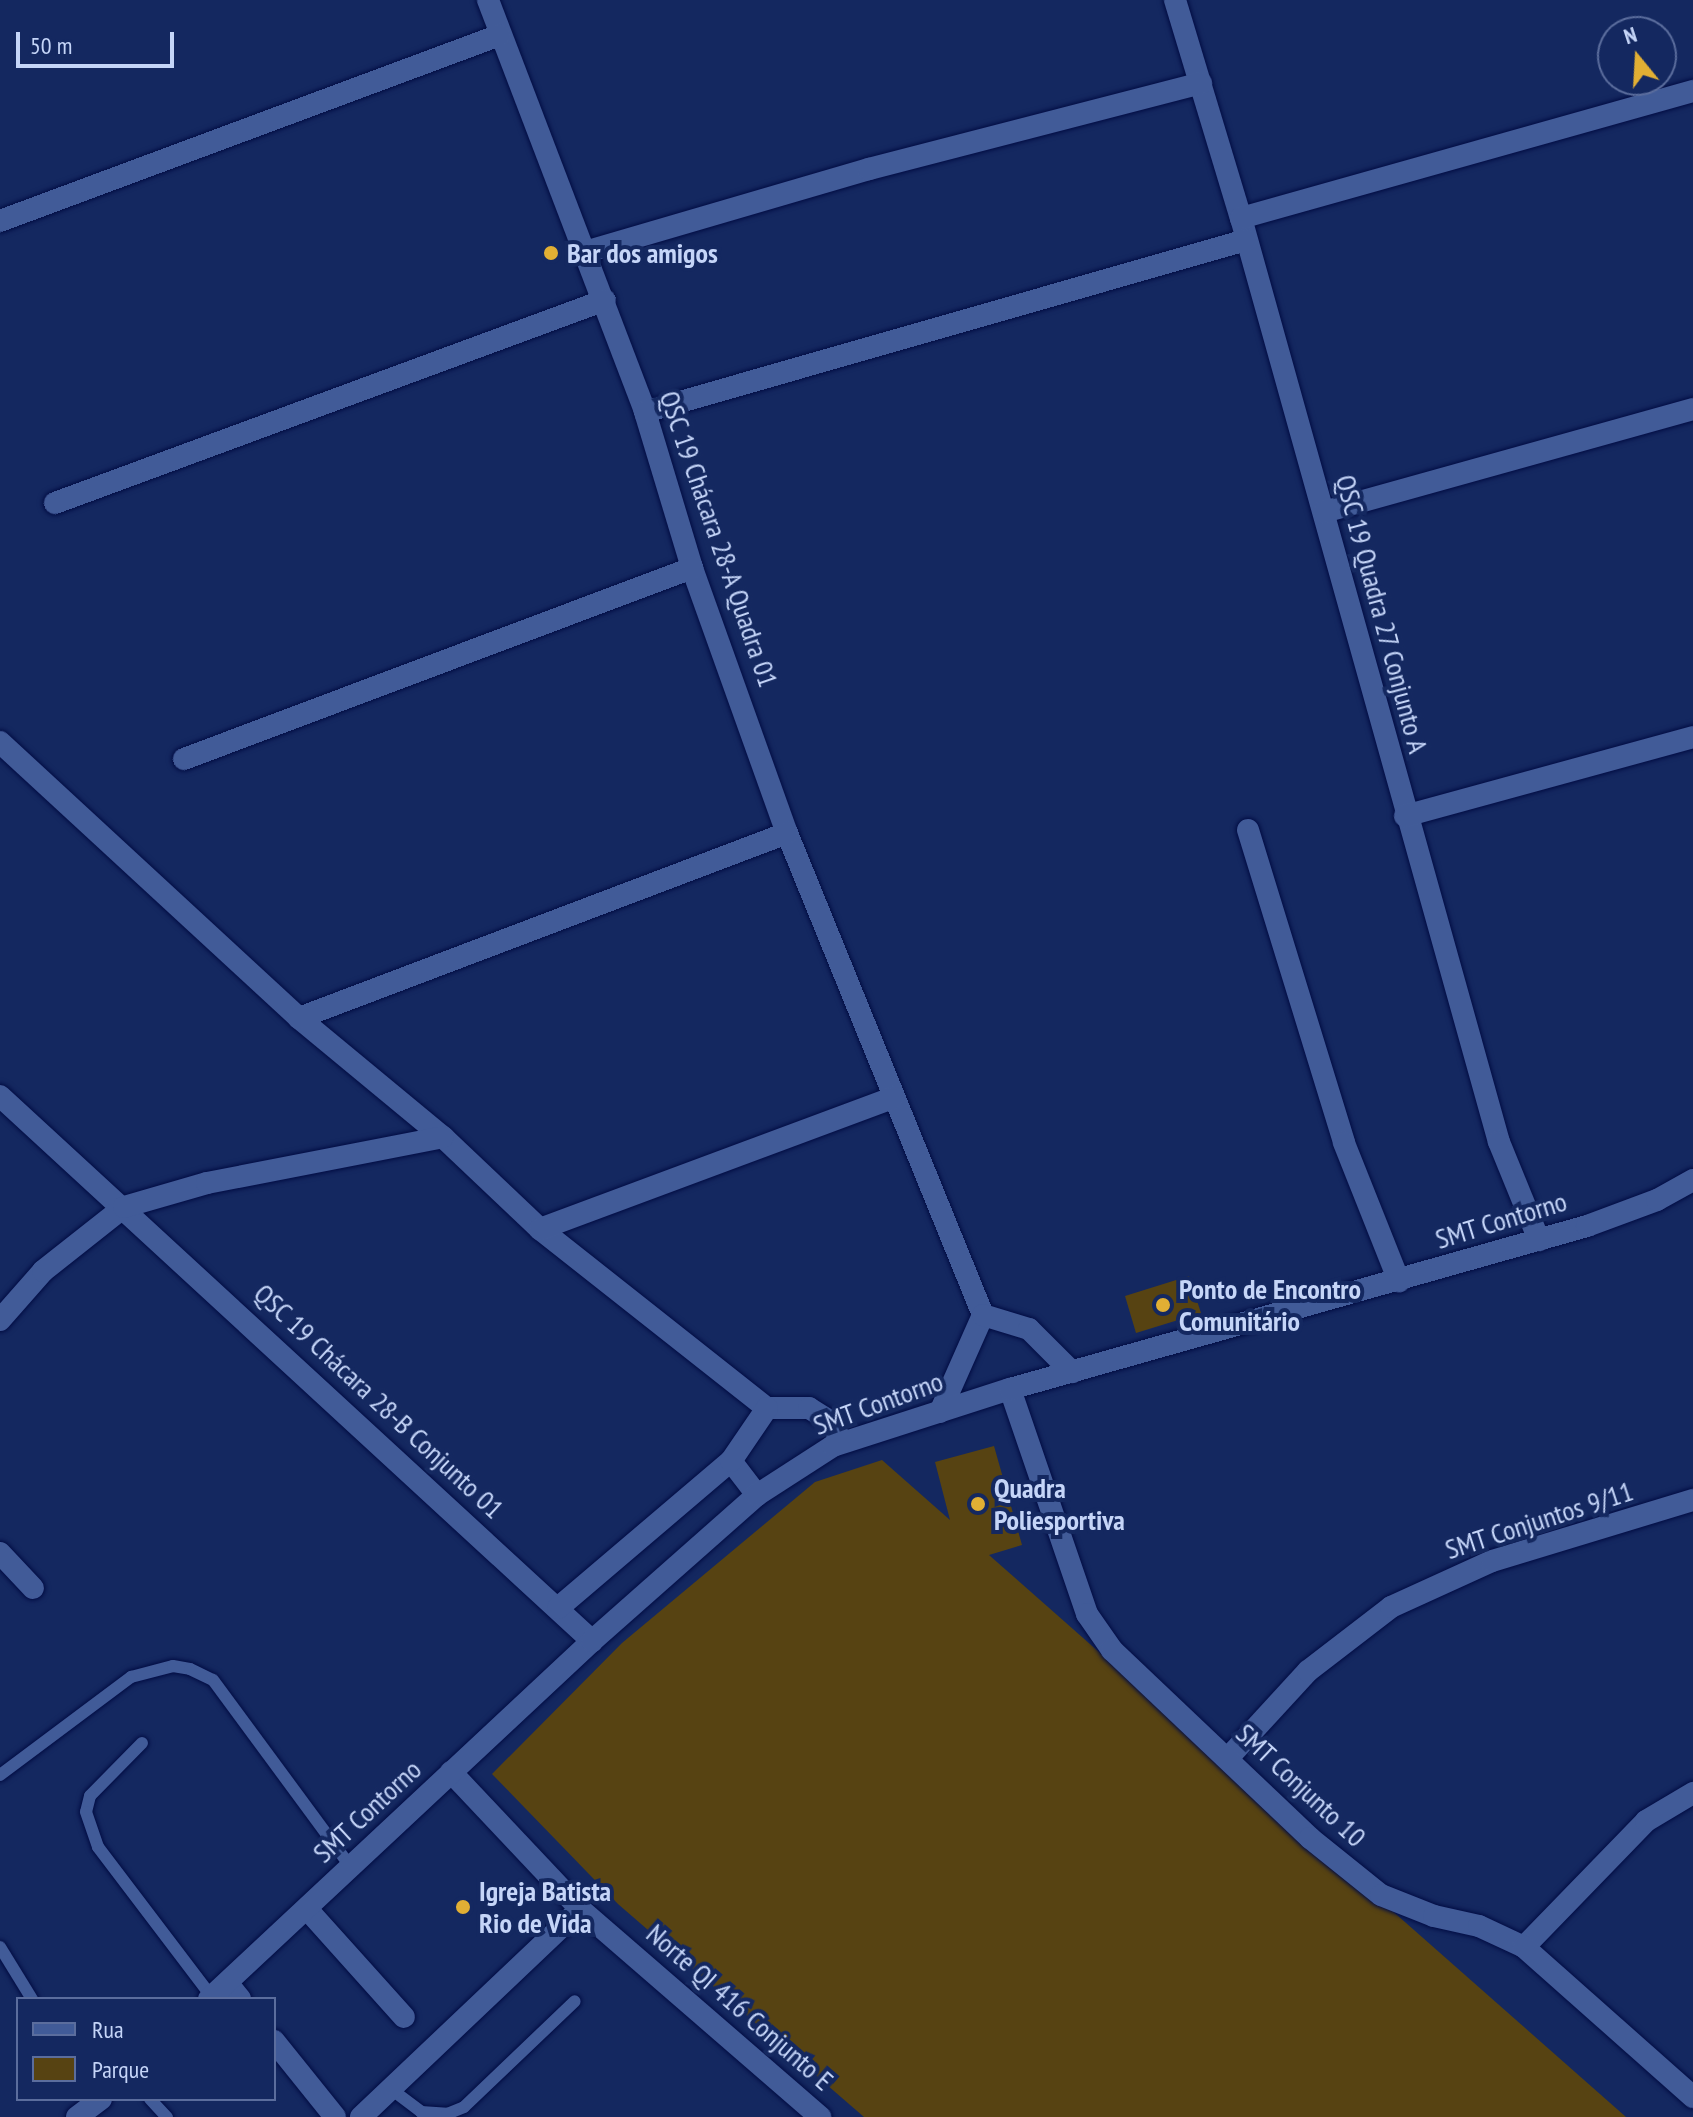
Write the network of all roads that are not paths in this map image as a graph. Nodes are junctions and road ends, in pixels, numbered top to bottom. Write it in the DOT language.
graph roads {
  1 [pos="488,0"];
  2 [pos="1175,0"];
  3 [pos="500,35"];
  4 [pos="1201,83"];
  5 [pos="1693,91"];
  6 [pos="1241,218"];
  7 [pos="0,221"];
  8 [pos="1246,240"];
  9 [pos="585,252"];
  10 [pos="605,300"];
  11 [pos="1693,409"];
  12 [pos="645,412"];
  13 [pos="55,503"];
  14 [pos="1324,512"];
  15 [pos="692,568"];
  16 [pos="1693,737"];
  17 [pos="0,742"];
  18 [pos="184,759"];
  19 [pos="1405,816"];
  20 [pos="1248,830"];
  21 [pos="787,833"];
  22 [pos="299,1018"];
  23 [pos="0,1096"];
  24 [pos="892,1098"];
  25 [pos="443,1137"];
  26 [pos="1693,1180"];
  27 [pos="124,1207"];
  28 [pos="540,1229"];
  29 [pos="1539,1240"];
  30 [pos="1399,1281"];
  31 [pos="983,1315"];
  32 [pos="0,1320"];
  33 [pos="1072,1372"];
  34 [pos="1010,1389"];
  35 [pos="767,1408"];
  36 [pos="940,1412"];
  37 [pos="842,1442"];
  38 [pos="731,1461"];
  39 [pos="757,1495"];
  40 [pos="1693,1500"];
  41 [pos="0,1553"];
  42 [pos="33,1588"];
  43 [pos="558,1608"];
  44 [pos="592,1641"];
  45 [pos="142,1743"];
  46 [pos="1228,1758"];
  47 [pos="451,1772"];
  48 [pos="0,1775"];
  49 [pos="1693,1793"];
  50 [pos="351,1867"];
  51 [pos="307,1909"];
  52 [pos="580,1909"];
  53 [pos="0,1947"];
  54 [pos="1524,1947"];
  55 [pos="222,1995"];
  56 [pos="31,1997"];
  57 [pos="575,2001"];
  58 [pos="404,2017"];
  59 [pos="276,2043"];
  60 [pos="391,2089"];
  61 [pos="1693,2097"];
  62 [pos="152,2101"];
  63 [pos="167,2117"];
  64 [pos="335,2117"];
  65 [pos="361,2117"];
  66 [pos="820,2117"];
  1 -- 3 [label="street, QSC 19 Chácara 28-A Quadra 01"];
  2 -- 4 [label="street, QSC 19 Quadra 27 Conjunto A"];
  3 -- 7 [label="street"];
  3 -- 9 [label="street, QSC 19 Chácara 28-A Quadra 01"];
  4 -- 6 [label="street, QSC 19 Quadra 27 Conjunto A"];
  4 -- 9 [label="street"];
  5 -- 6 [label="street"];
  6 -- 8 [label="street, QSC 19 Quadra 27 Conjunto A"];
  8 -- 12 [label="street"];
  8 -- 14 [label="street, QSC 19 Quadra 27 Conjunto A"];
  9 -- 10 [label="street, QSC 19 Chácara 28-A Quadra 01"];
  10 -- 12 [label="street, QSC 19 Chácara 28-A Quadra 01"];
  10 -- 13 [label="street"];
  11 -- 14 [label="street"];
  12 -- 15 [label="street, QSC 19 Chácara 28-A Quadra 01"];
  14 -- 19 [label="street, QSC 19 Quadra 27 Conjunto A"];
  15 -- 18 [label="street"];
  15 -- 21 [label="street, QSC 19 Chácara 28-A Quadra 01"];
  16 -- 19 [label="street"];
  17 -- 22 [label="street"];
  19 -- 29 [label="street, QSC 19 Quadra 27 Conjunto A"];
  20 -- 30 [label="street"];
  21 -- 22 [label="street"];
  21 -- 24 [label="street, QSC 19 Chácara 28-A Quadra 01"];
  22 -- 25 [label="street"];
  23 -- 27 [label="street, QSC 19 Chácara 28-B Conjunto 01"];
  24 -- 28 [label="street"];
  24 -- 31 [label="street, QSC 19 Chácara 28-A Quadra 01"];
  25 -- 27 [label="street"];
  25 -- 28 [label="street"];
  26 -- 29 [label="street, SMT Contorno"];
  27 -- 32 [label="street"];
  27 -- 43 [label="street, QSC 19 Chácara 28-B Conjunto 01"];
  28 -- 35 [label="street"];
  29 -- 30 [label="street, SMT Contorno"];
  30 -- 33 [label="street, SMT Contorno"];
  31 -- 33 [label="street"];
  31 -- 36 [label="street"];
  33 -- 34 [label="street, SMT Contorno"];
  34 -- 36 [label="street, SMT Contorno"];
  34 -- 46 [label="street, SMT Conjunto 10"];
  35 -- 37 [label="street"];
  35 -- 38 [label="street"];
  36 -- 37 [label="street, SMT Contorno"];
  37 -- 39 [label="street, SMT Contorno"];
  38 -- 39 [label="street"];
  38 -- 43 [label="street"];
  39 -- 44 [label="street, SMT Contorno"];
  40 -- 46 [label="street, SMT Conjuntos 9/11"];
  41 -- 42 [label="street"];
  43 -- 44 [label="street, QSC 19 Chácara 28-B Conjunto 01"];
  44 -- 47 [label="street, SMT Contorno"];
  45 -- 55 [label="lane"];
  46 -- 54 [label="street, SMT Conjunto 10"];
  47 -- 50 [label="street, SMT Contorno"];
  47 -- 52 [label="street, Norte QI 416 Conjunto E"];
  48 -- 50 [label="lane"];
  49 -- 54 [label="street"];
  50 -- 51 [label="street, SMT Contorno"];
  51 -- 55 [label="street, SMT Contorno"];
  51 -- 58 [label="street"];
  52 -- 60 [label="street"];
  52 -- 66 [label="street, Norte QI 416 Conjunto E"];
  53 -- 56 [label="lane"];
  54 -- 61 [label="street, SMT Conjunto 10"];
  57 -- 60 [label="lane"];
  59 -- 64 [label="street"];
  60 -- 65 [label="street"];
  62 -- 63 [label="lane"];
}
